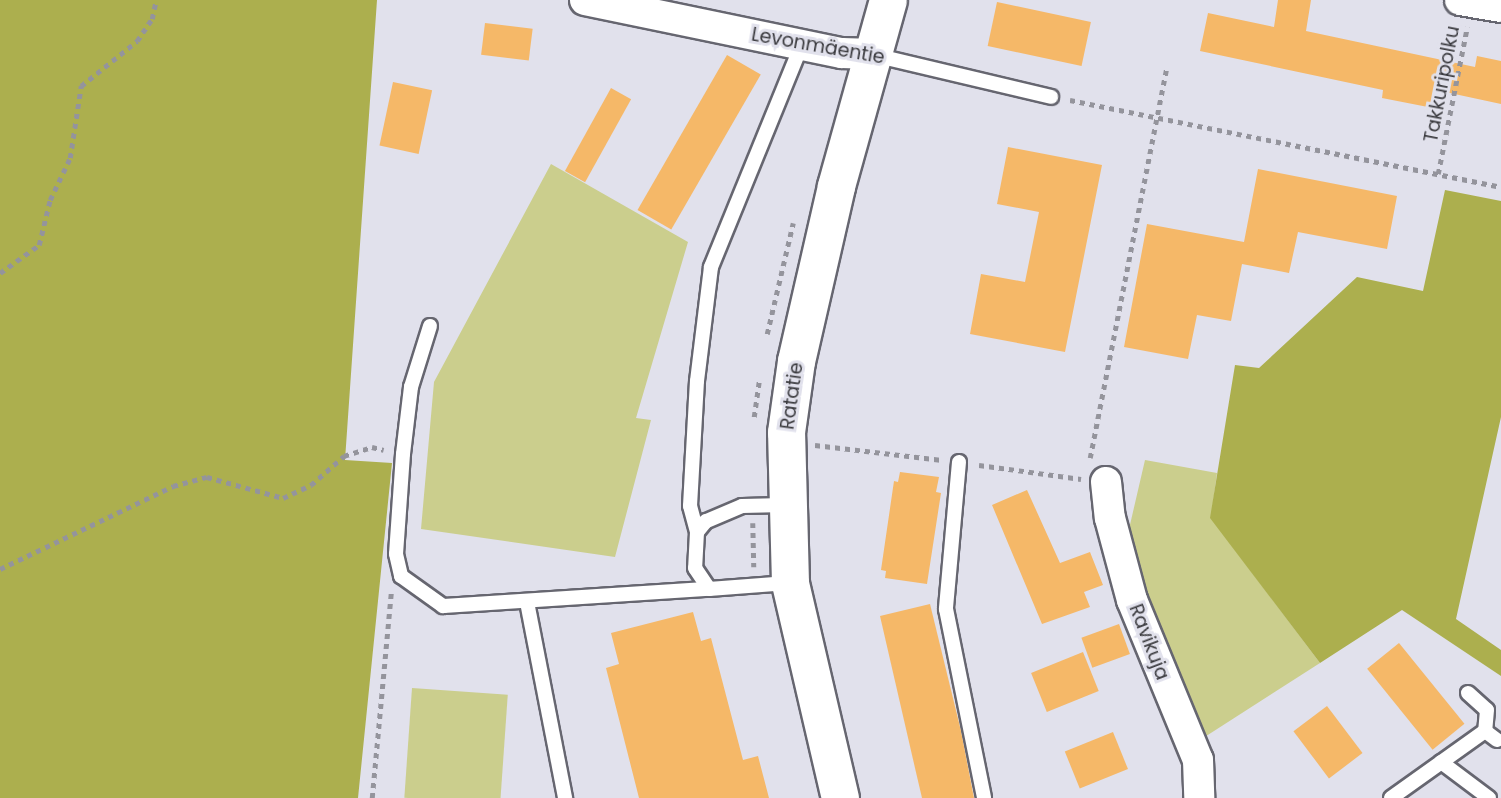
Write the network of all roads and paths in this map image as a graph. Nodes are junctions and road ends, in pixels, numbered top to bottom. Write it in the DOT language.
graph roads {
  1 [pos="156,0"];
  2 [pos="585,0"];
  3 [pos="888,0"];
  4 [pos="1466,1"];
  5 [pos="1501,7"];
  6 [pos="802,44"];
  7 [pos="873,54"];
  8 [pos="1167,65"];
  9 [pos="1051,97"];
  10 [pos="1156,115"];
  11 [pos="1438,174"];
  12 [pos="1501,187"];
  13 [pos="0,272"];
  14 [pos="430,326"];
  15 [pos="403,454"];
  16 [pos="960,462"];
  17 [pos="1098,470"];
  18 [pos="784,505"];
  19 [pos="753,523"];
  20 [pos="697,532"];
  21 [pos="396,554"];
  22 [pos="0,569"];
  23 [pos="754,569"];
  24 [pos="790,583"];
  25 [pos="709,589"];
  26 [pos="527,601"];
  27 [pos="1468,693"];
  28 [pos="1485,731"];
  29 [pos="1497,740"];
  30 [pos="1441,762"];
  31 [pos="372,798"];
  32 [pos="565,798"];
  33 [pos="840,798"];
  34 [pos="984,798"];
  35 [pos="1199,798"];
  36 [pos="1391,798"];
  37 [pos="1489,798"];
  1 -- 13 [label="path"];
  2 -- 6 [label="street, Levonmäentie"];
  3 -- 7 [label="street, Ratatie"];
  4 -- 5 [label="street"];
  4 -- 11 [label="path, Takkuripolku"];
  6 -- 7 [label="street, Levonmäentie"];
  6 -- 20 [label="lane"];
  7 -- 9 [label="lane, Levonmäentie"];
  7 -- 18 [label="street, Ratatie"];
  8 -- 10 [label="path"];
  9 -- 10 [label="path"];
  10 -- 11 [label="path"];
  10 -- 17 [label="path"];
  11 -- 12 [label="path"];
  14 -- 15 [label="lane"];
  15 -- 21 [label="lane"];
  15 -- 22 [label="path"];
  16 -- 34 [label="lane"];
  17 -- 35 [label="street, Ravikuja"];
  18 -- 20 [label="lane"];
  18 -- 24 [label="street, Ratatie"];
  19 -- 23 [label="path"];
  20 -- 25 [label="lane"];
  21 -- 26 [label="lane"];
  21 -- 31 [label="path"];
  24 -- 25 [label="lane"];
  24 -- 33 [label="street, Ratatie"];
  25 -- 26 [label="lane"];
  26 -- 32 [label="lane"];
  27 -- 28 [label="lane"];
  28 -- 29 [label="lane"];
  28 -- 30 [label="lane"];
  30 -- 36 [label="lane"];
  30 -- 37 [label="lane"];
}
